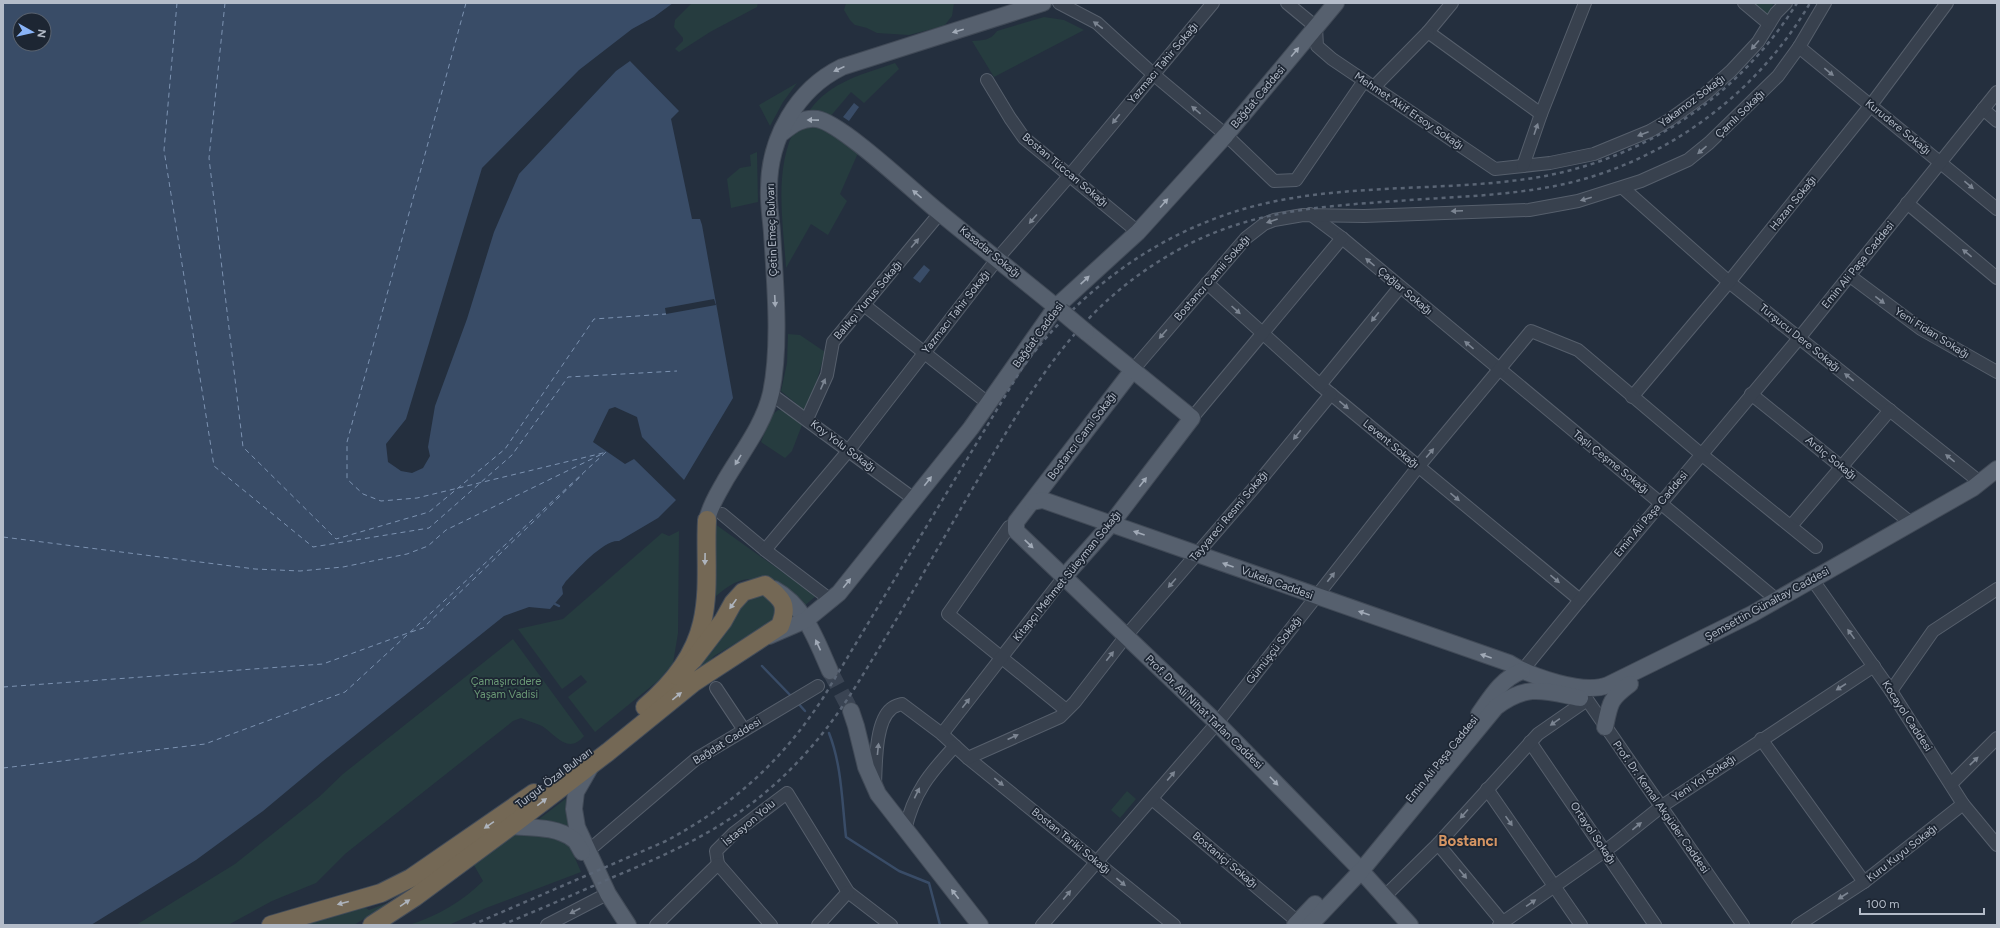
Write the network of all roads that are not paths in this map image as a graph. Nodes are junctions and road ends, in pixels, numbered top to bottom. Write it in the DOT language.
graph roads {
  1 [pos="1043,3"];
  2 [pos="1059,3"];
  3 [pos="1213,3"];
  4 [pos="1287,3"];
  5 [pos="1336,3"];
  6 [pos="1452,3"];
  7 [pos="1585,3"];
  8 [pos="1744,3"];
  9 [pos="1786,3"];
  10 [pos="1825,3"];
  11 [pos="1947,3"];
  12 [pos="1769,24"];
  13 [pos="1316,27"];
  14 [pos="1428,32"];
  15 [pos="1799,47"];
  16 [pos="1153,74"];
  17 [pos="987,80"];
  18 [pos="1369,84"];
  19 [pos="1997,92"];
  20 [pos="1871,105"];
  21 [pos="1983,109"];
  22 [pos="1541,114"];
  23 [pos="1997,120"];
  24 [pos="1226,135"];
  25 [pos="779,136"];
  26 [pos="1941,162"];
  27 [pos="1523,166"];
  28 [pos="1070,175"];
  29 [pos="1623,188"];
  30 [pos="1907,203"];
  31 [pos="1997,209"];
  32 [pos="940,213"];
  33 [pos="1310,214"];
  34 [pos="1138,232"];
  35 [pos="1342,238"];
  36 [pos="998,258"];
  37 [pos="1850,276"];
  38 [pos="1997,278"];
  39 [pos="1729,282"];
  40 [pos="1207,284"];
  41 [pos="1400,287"];
  42 [pos="864,305"];
  43 [pos="1059,309"];
  44 [pos="1262,333"];
  45 [pos="1800,338"];
  46 [pos="924,352"];
  47 [pos="1499,370"];
  48 [pos="1132,371"];
  49 [pos="1997,372"];
  50 [pos="1320,385"];
  51 [pos="771,394"];
  52 [pos="1331,394"];
  53 [pos="1751,394"];
  54 [pos="1632,397"];
  55 [pos="989,404"];
  56 [pos="1890,410"];
  57 [pos="1192,418"];
  58 [pos="807,420"];
  59 [pos="849,450"];
  60 [pos="1701,454"];
  61 [pos="1841,466"];
  62 [pos="1418,467"];
  63 [pos="1997,469"];
  64 [pos="1981,482"];
  65 [pos="1997,482"];
  66 [pos="914,499"];
  67 [pos="1032,502"];
  68 [pos="1661,503"];
  69 [pos="714,517"];
  70 [pos="1910,523"];
  71 [pos="1111,524"];
  72 [pos="1791,526"];
  73 [pos="1009,527"];
  74 [pos="1816,547"];
  75 [pos="765,550"];
  76 [pos="1198,554"];
  77 [pos="1064,577"];
  78 [pos="765,585"];
  79 [pos="1817,586"];
  80 [pos="1997,589"];
  81 [pos="1315,597"];
  82 [pos="1580,600"];
  83 [pos="1777,600"];
  84 [pos="832,601"];
  85 [pos="806,620"];
  86 [pos="1126,636"];
  87 [pos="757,641"];
  88 [pos="1002,657"];
  89 [pos="1874,666"];
  90 [pos="830,671"];
  91 [pos="1522,671"];
  92 [pos="677,676"];
  93 [pos="1630,684"];
  94 [pos="818,686"];
  95 [pos="716,688"];
  96 [pos="1891,691"];
  97 [pos="1519,693"];
  98 [pos="1583,694"];
  99 [pos="1066,710"];
  100 [pos="851,711"];
  101 [pos="1217,723"];
  102 [pos="1605,727"];
  103 [pos="744,730"];
  104 [pos="942,734"];
  105 [pos="1997,738"];
  106 [pos="1761,739"];
  107 [pos="1530,742"];
  108 [pos="955,746"];
  109 [pos="968,758"];
  110 [pos="592,763"];
  111 [pos="1951,784"];
  112 [pos="874,788"];
  113 [pos="1487,789"];
  114 [pos="1152,798"];
  115 [pos="1964,804"];
  116 [pos="1662,806"];
  117 [pos="511,826"];
  118 [pos="905,830"];
  119 [pos="1438,844"];
  120 [pos="1997,846"];
  121 [pos="1606,850"];
  122 [pos="588,851"];
  123 [pos="1096,861"];
  124 [pos="718,864"];
  125 [pos="1358,867"];
  126 [pos="1864,882"];
  127 [pos="1554,887"];
  128 [pos="848,892"];
  129 [pos="605,895"];
  130 [pos="1384,897"];
  131 [pos="975,924"];
  132 [pos="1301,924"];
  133 [pos="1503,924"];
  134 [pos="271,925"];
  135 [pos="372,925"];
  136 [pos="547,925"];
  137 [pos="620,925"];
  138 [pos="628,925"];
  139 [pos="656,925"];
  140 [pos="771,925"];
  141 [pos="818,925"];
  142 [pos="891,925"];
  143 [pos="1042,925"];
  144 [pos="1174,925"];
  145 [pos="1410,925"];
  146 [pos="1580,925"];
  147 [pos="1655,925"];
  148 [pos="1742,925"];
  149 [pos="1798,925"];
  1 -- 25 [label="main road, Çetin Emeç Bulvarı, one-way"];
  16 -- 2 [label="street, one-way"];
  3 -- 16 [label="street, Yazmacı Tahir Sokağı"];
  4 -- 13 [label="street"];
  5 -- 13 [label="main road, Bağdat Caddesi"];
  6 -- 14 [label="street"];
  7 -- 22 [label="street"];
  8 -- 12 [label="street"];
  9 -- 12 [label="street, Yakamoz Sokağı"];
  10 -- 15 [label="street, Çamlı Sokağı"];
  11 -- 20 [label="street, Hazan Sokağı"];
  12 -- 27 [label="street, Yakamoz Sokağı, one-way"];
  13 -- 18 [label="street, Mehmet Akif Ersoy Sokağı"];
  24 -- 13 [label="main road, Bağdat Caddesi, one-way"];
  14 -- 18 [label="street"];
  14 -- 22 [label="street"];
  15 -- 20 [label="street, Kurudere Sokağı, one-way"];
  15 -- 29 [label="street, Çamlı Sokağı, one-way"];
  24 -- 16 [label="street, one-way"];
  16 -- 28 [label="street, Yazmacı Tahir Sokağı, one-way"];
  17 -- 28 [label="street, Bostan Tüccarı Sokağı"];
  18 -- 24 [label="street"];
  18 -- 27 [label="street, Mehmet Akif Ersoy Sokağı"];
  19 -- 21 [label="street, Emin Ali Paşa Caddesi"];
  20 -- 26 [label="street, Kurudere Sokağı"];
  20 -- 39 [label="street, Hazan Sokağı"];
  21 -- 23 [label="street"];
  21 -- 26 [label="street, Emin Ali Paşa Caddesi"];
  27 -- 22 [label="street, one-way"];
  34 -- 24 [label="main road, Bağdat Caddesi, one-way"];
  32 -- 25 [label="main road, Kasadar Sokağı, one-way"];
  25 -- 51 [label="main road, Çetin Emeç Bulvarı, one-way"];
  26 -- 30 [label="street, Emin Ali Paşa Caddesi"];
  26 -- 31 [label="street, Kurudere Sokağı, one-way"];
  28 -- 34 [label="street, Bostan Tüccarı Sokağı"];
  28 -- 36 [label="street, Yazmacı Tahir Sokağı, one-way"];
  29 -- 33 [label="street, Çamlı Sokağı, one-way"];
  29 -- 39 [label="street, Turşucu Dere Sokağı"];
  30 -- 37 [label="street, Emin Ali Paşa Caddesi"];
  38 -- 30 [label="street, one-way"];
  32 -- 36 [label="main road, Kasadar Sokağı"];
  42 -- 32 [label="street, Balıkçı Yunus Sokağı, one-way"];
  33 -- 35 [label="street, Çağlar Sokağı"];
  33 -- 40 [label="street, Bostancı Camii Sokağı, one-way"];
  43 -- 34 [label="main road, Bağdat Caddesi, one-way"];
  41 -- 35 [label="street, Çağlar Sokağı, one-way"];
  35 -- 44 [label="street"];
  36 -- 43 [label="main road, Kasadar Sokağı"];
  36 -- 46 [label="street, Yazmacı Tahir Sokağı"];
  37 -- 45 [label="street, Emin Ali Paşa Caddesi"];
  37 -- 49 [label="street, Yeni Fidan Sokağı, one-way"];
  39 -- 45 [label="street, Turşucu Dere Sokağı"];
  39 -- 54 [label="street, Hazan Sokağı"];
  40 -- 44 [label="street, Levent Sokağı, one-way"];
  40 -- 48 [label="street, Bostancı Camii Sokağı, one-way"];
  47 -- 41 [label="street, Çağlar Sokağı, one-way"];
  41 -- 50 [label="street, one-way"];
  42 -- 46 [label="street"];
  58 -- 42 [label="street, Balıkçı Yunus Sokağı, one-way"];
  43 -- 48 [label="main road, Kasadar Sokağı, bridge"];
  43 -- 55 [label="main road, Bağdat Caddesi"];
  44 -- 50 [label="street, Levent Sokağı"];
  44 -- 57 [label="street"];
  45 -- 53 [label="street, Emin Ali Paşa Caddesi"];
  56 -- 45 [label="street, Turşucu Dere Sokağı, one-way"];
  46 -- 55 [label="street"];
  46 -- 59 [label="street, Yazmacı Tahir Sokağı"];
  47 -- 54 [label="street, Gümüşçü Sokağı"];
  62 -- 47 [label="street, Gümüşçü Sokağı, one-way"];
  47 -- 68 [label="street, Taşlı Çeşme Sokağı"];
  48 -- 57 [label="main road, Kasadar Sokağı"];
  48 -- 67 [label="main road, Bostancı Cami Sokağı"];
  50 -- 52 [label="street, Levent Sokağı"];
  51 -- 58 [label="street, Koy Yolu Sokağı"];
  51 -- 69 [label="main road, Çetin Emeç Bulvarı, one-way"];
  52 -- 62 [label="street, Levent Sokağı, one-way"];
  52 -- 76 [label="street, Tayyareci Resmi Sokağı, one-way"];
  53 -- 60 [label="street, Emin Ali Paşa Caddesi"];
  53 -- 61 [label="street, Ardıç Sokağı"];
  54 -- 60 [label="street"];
  66 -- 55 [label="main road, Bağdat Caddesi, one-way"];
  56 -- 61 [label="street"];
  64 -- 56 [label="street, Turşucu Dere Sokağı, one-way"];
  71 -- 57 [label="main road, Kitapçı Mehmet Süleyman Sokağı, one-way"];
  58 -- 59 [label="street, Koy Yolu Sokağı"];
  59 -- 66 [label="street, Koy Yolu Sokağı"];
  59 -- 75 [label="street, Yazmacı Tahir Sokağı"];
  60 -- 68 [label="street, Emin Ali Paşa Caddesi"];
  60 -- 72 [label="street"];
  61 -- 70 [label="street, Ardıç Sokağı"];
  61 -- 72 [label="street"];
  81 -- 62 [label="street, Gümüşçü Sokağı, one-way"];
  62 -- 82 [label="street, Levent Sokağı, one-way"];
  63 -- 64 [label="main road, Şemsettin Günaltay Caddesi"];
  64 -- 70 [label="main road, Şemsettin Günaltay Caddesi"];
  65 -- 79 [label="main road, Şemsettin Günaltay Caddesi"];
  84 -- 66 [label="main road, Bağdat Caddesi, one-way"];
  67 -- 71 [label="main road, Vukela Caddesi"];
  67 -- 77 [label="main road, Prof. Dr. Ali Nihat Tarlan Caddesi, one-way"];
  68 -- 82 [label="street, Emin Ali Paşa Caddesi"];
  68 -- 83 [label="street, Taşlı Çeşme Sokağı"];
  69 -- 75 [label="street"];
  69 -- 92 [label="highway, Turgut Özal Bulvarı, one-way"];
  70 -- 83 [label="main road, Şemsettin Günaltay Caddesi"];
  76 -- 71 [label="main road, Vukela Caddesi, one-way"];
  71 -- 77 [label="main road, Kitapçı Mehmet Süleyman Sokağı"];
  72 -- 74 [label="street"];
  73 -- 88 [label="street"];
  75 -- 84 [label="street"];
  81 -- 76 [label="main road, Vukela Caddesi, one-way"];
  76 -- 86 [label="street, Tayyareci Resmi Sokağı, one-way"];
  77 -- 86 [label="main road, Prof. Dr. Ali Nihat Tarlan Caddesi"];
  77 -- 88 [label="street, Kitapçı Mehmet Süleyman Sokağı"];
  78 -- 85 [label="main road"];
  78 -- 87 [label="highway, Turgut Özal Bulvarı"];
  78 -- 92 [label="highway, one-way"];
  89 -- 79 [label="street, Kocayol Caddesi, one-way"];
  79 -- 93 [label="main road, Şemsettin Günaltay Caddesi"];
  80 -- 96 [label="street"];
  91 -- 81 [label="main road, Vukela Caddesi, one-way"];
  81 -- 101 [label="street, Gümüşçü Sokağı"];
  82 -- 91 [label="street, Emin Ali Paşa Caddesi"];
  83 -- 98 [label="main road, Şemsettin Günaltay Caddesi"];
  84 -- 85 [label="main road, Bağdat Caddesi"];
  85 -- 87 [label="main road, Bağdat Caddesi"];
  90 -- 85 [label="main road, one-way"];
  99 -- 86 [label="street, Tayyareci Resmi Sokağı, one-way"];
  86 -- 101 [label="main road, Prof. Dr. Ali Nihat Tarlan Caddesi"];
  110 -- 87 [label="highway, Turgut Özal Bulvarı, one-way"];
  88 -- 99 [label="street"];
  104 -- 88 [label="street, Kitapçı Mehmet Süleyman Sokağı, one-way"];
  89 -- 96 [label="street, Kocayol Caddesi"];
  89 -- 106 [label="street, Yeni Yol Sokağı, one-way"];
  91 -- 97 [label="main road"];
  91 -- 98 [label="main road, Şemsettin Günaltay Caddesi"];
  91 -- 125 [label="main road, Emin Ali Paşa Caddesi"];
  92 -- 134 [label="highway, Turgut Özal Bulvarı, one-way"];
  93 -- 98 [label="main road, Şemsettin Günaltay Caddesi"];
  93 -- 102 [label="main road"];
  94 -- 103 [label="street, Bağdat Caddesi"];
  95 -- 103 [label="street"];
  96 -- 111 [label="street, Kocayol Caddesi"];
  97 -- 98 [label="main road, Şemsettin Günaltay Caddesi"];
  97 -- 125 [label="main road, Emin Ali Paşa Caddesi"];
  98 -- 102 [label="street, Prof. Dr. Kemal Akgüder Caddesi"];
  98 -- 107 [label="street, Şemsettin Günaltay Caddesi, one-way"];
  109 -- 99 [label="street, Tayyareci Resmi Sokağı, one-way"];
  100 -- 112 [label="main road"];
  114 -- 101 [label="street, Gümüşçü Sokağı, one-way"];
  101 -- 125 [label="main road, Prof. Dr. Ali Nihat Tarlan Caddesi, one-way"];
  102 -- 116 [label="street, Prof. Dr. Kemal Akgüder Caddesi"];
  103 -- 122 [label="street, Bağdat Caddesi"];
  104 -- 108 [label="street, Bostan Tariki Sokağı"];
  112 -- 104 [label="street, Bostan Tariki Sokağı, one-way"];
  111 -- 105 [label="street, one-way"];
  106 -- 116 [label="street, Yeni Yol Sokağı"];
  106 -- 126 [label="street"];
  107 -- 113 [label="street, Şemsettin Günaltay Caddesi"];
  107 -- 121 [label="street, Ortayol Sokağı"];
  108 -- 109 [label="street, Bostan Tariki Sokağı"];
  118 -- 108 [label="street, one-way"];
  109 -- 123 [label="street, Bostan Tariki Sokağı, one-way"];
  117 -- 110 [label="highway, Turgut Özal Bulvarı, one-way"];
  110 -- 122 [label="main road"];
  111 -- 115 [label="street, Kocayol Caddesi"];
  112 -- 118 [label="main road"];
  113 -- 119 [label="street, Şemsettin Günaltay Caddesi, one-way"];
  113 -- 127 [label="street, one-way"];
  114 -- 123 [label="street, Gümüşçü Sokağı"];
  114 -- 132 [label="street, Bostaniçi Sokağı"];
  115 -- 120 [label="street, Kocayol Caddesi"];
  115 -- 126 [label="street, Kuru Kuyu Sokağı"];
  121 -- 116 [label="street, Yeni Yol Sokağı, one-way"];
  116 -- 148 [label="street, Prof. Dr. Kemal Akgüder Caddesi"];
  117 -- 129 [label="main road"];
  135 -- 117 [label="highway, Turgut Özal Bulvarı, one-way"];
  131 -- 118 [label="main road, one-way"];
  119 -- 130 [label="street, Şemsettin Günaltay Caddesi"];
  119 -- 133 [label="street, one-way"];
  121 -- 127 [label="street, Yeni Yol Sokağı"];
  121 -- 147 [label="street, Ortayol Sokağı"];
  122 -- 129 [label="main road"];
  143 -- 123 [label="street, Gümüşçü Sokağı, one-way"];
  123 -- 144 [label="street, Bostan Tariki Sokağı, one-way"];
  124 -- 128 [label="street, İstasyon Yolu"];
  124 -- 139 [label="street"];
  124 -- 140 [label="street"];
  125 -- 130 [label="main road, Prof. Dr. Ali Nihat Tarlan Caddesi"];
  125 -- 132 [label="main road, Emin Ali Paşa Caddesi"];
  126 -- 149 [label="street, Kuru Kuyu Sokağı, one-way"];
  133 -- 127 [label="street, Yeni Yol Sokağı, one-way"];
  127 -- 146 [label="street"];
  128 -- 141 [label="street"];
  128 -- 142 [label="street"];
  129 -- 136 [label="street, one-way"];
  129 -- 137 [label="main road"];
  129 -- 138 [label="main road"];
  130 -- 145 [label="main road, Prof. Dr. Ali Nihat Tarlan Caddesi"];
}
